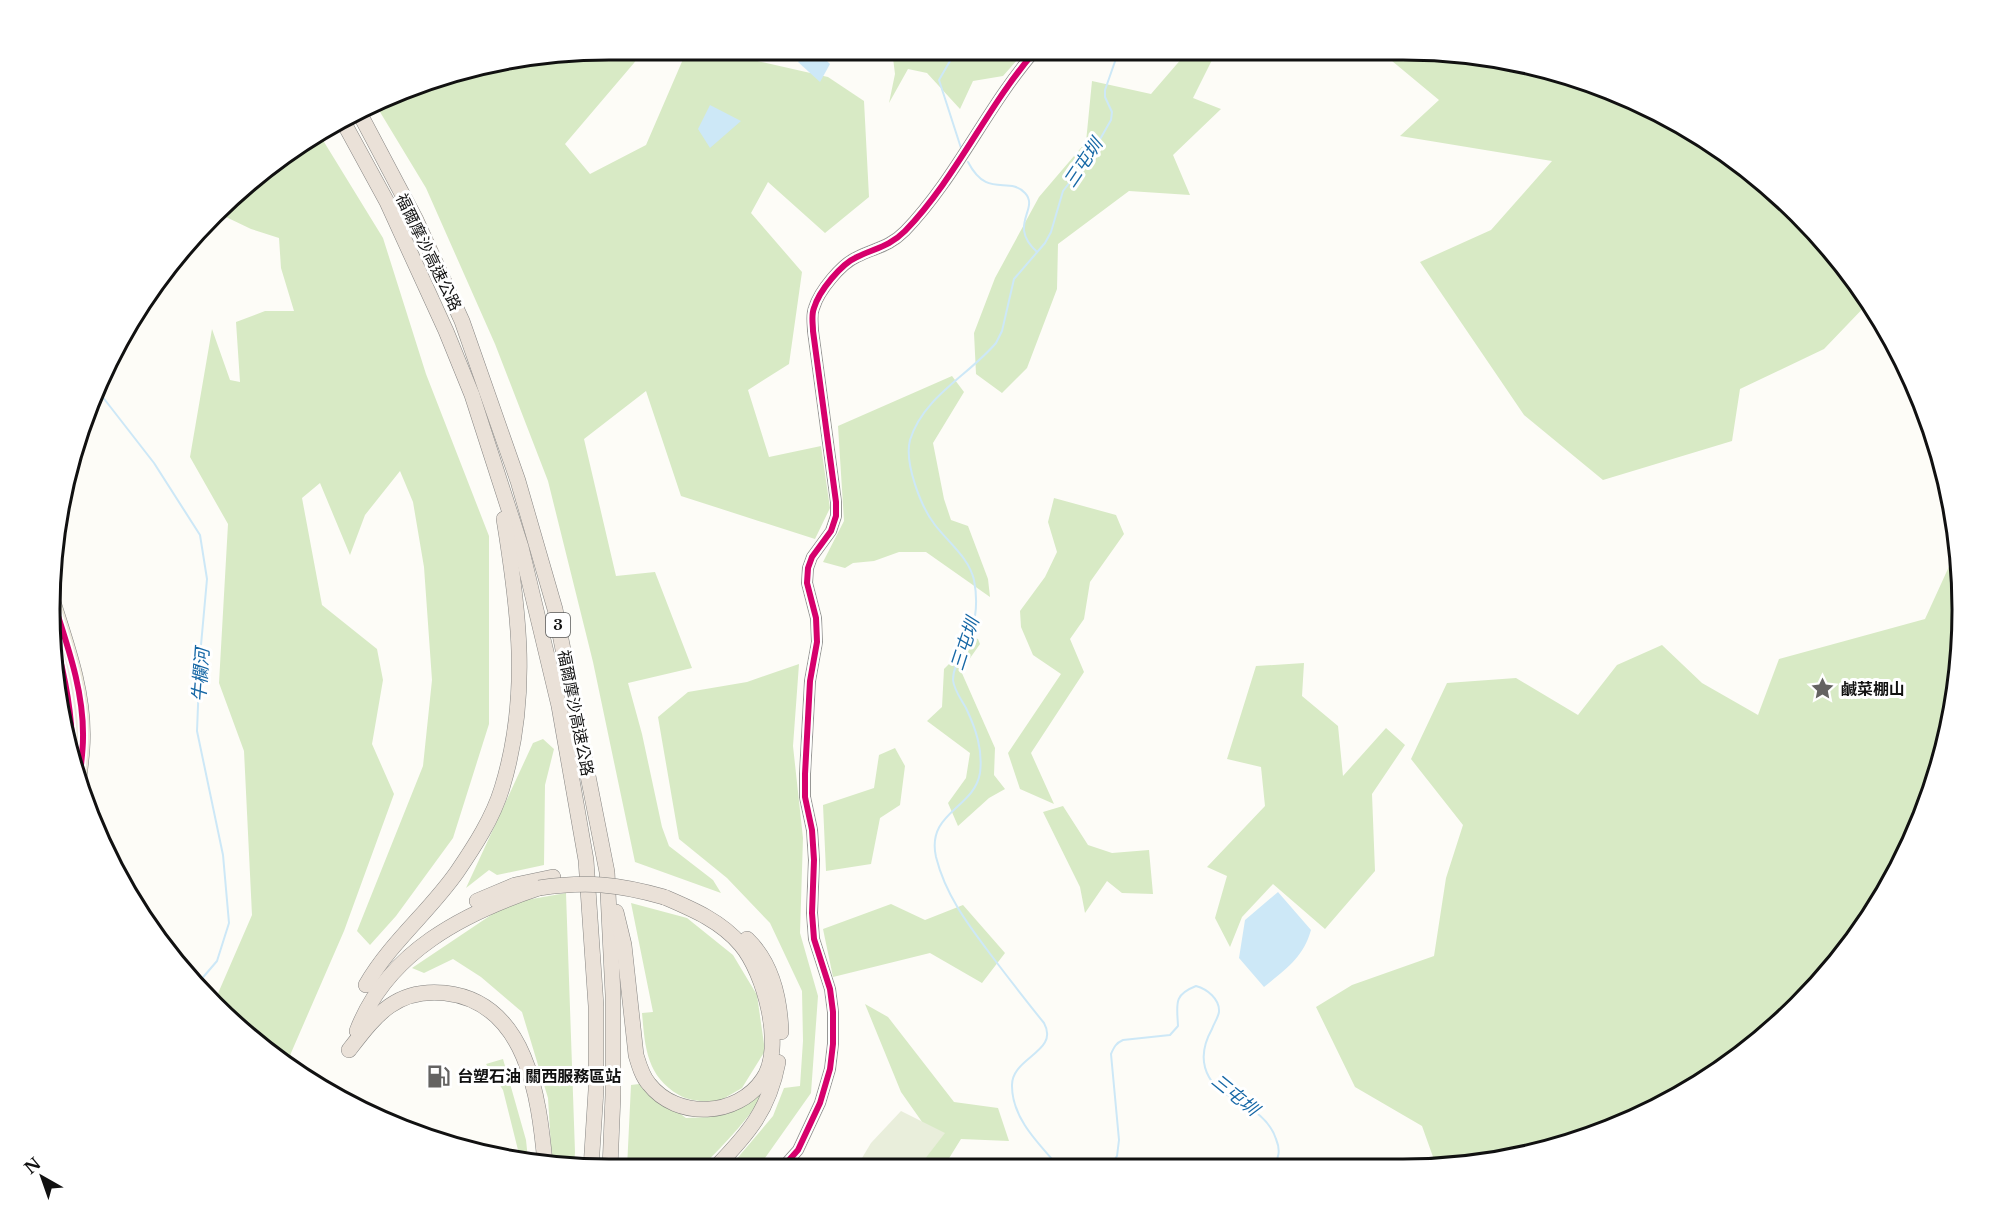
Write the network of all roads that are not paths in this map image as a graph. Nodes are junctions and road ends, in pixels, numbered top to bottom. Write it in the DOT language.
graph roads {
  1 [pos="1028,60"];
  2 [pos="363,119"];
  3 [pos="346,128"];
  4 [pos="495,464"];
  5 [pos="60,622"];
  6 [pos="64,676"];
  7 [pos="72,721"];
  8 [pos="81,758"];
  9 [pos="607,872"];
  10 [pos="663,892"];
  11 [pos="544,1155"];
  12 [pos="592,1158"];
  13 [pos="610,1159"];
  14 [pos="724,1159"];
  15 [pos="790,1159"];
  1 -- 15 [label="street"];
  2 -- 9 [label="highway, 福爾摩沙高速公路 / 3"];
  3 -- 4 [label="highway, 福爾摩沙高速公路 / 3"];
  4 -- 10 [label="highway"];
  4 -- 12 [label="highway, 福爾摩沙高速公路 / 3"];
  5 -- 8 [label="main road"];
  6 -- 7 [label="main road"];
  9 -- 10 [label="highway"];
  9 -- 13 [label="highway, 福爾摩沙高速公路 / 3"];
  10 -- 11 [label="highway, bridge"];
  10 -- 14 [label="highway"];
}
